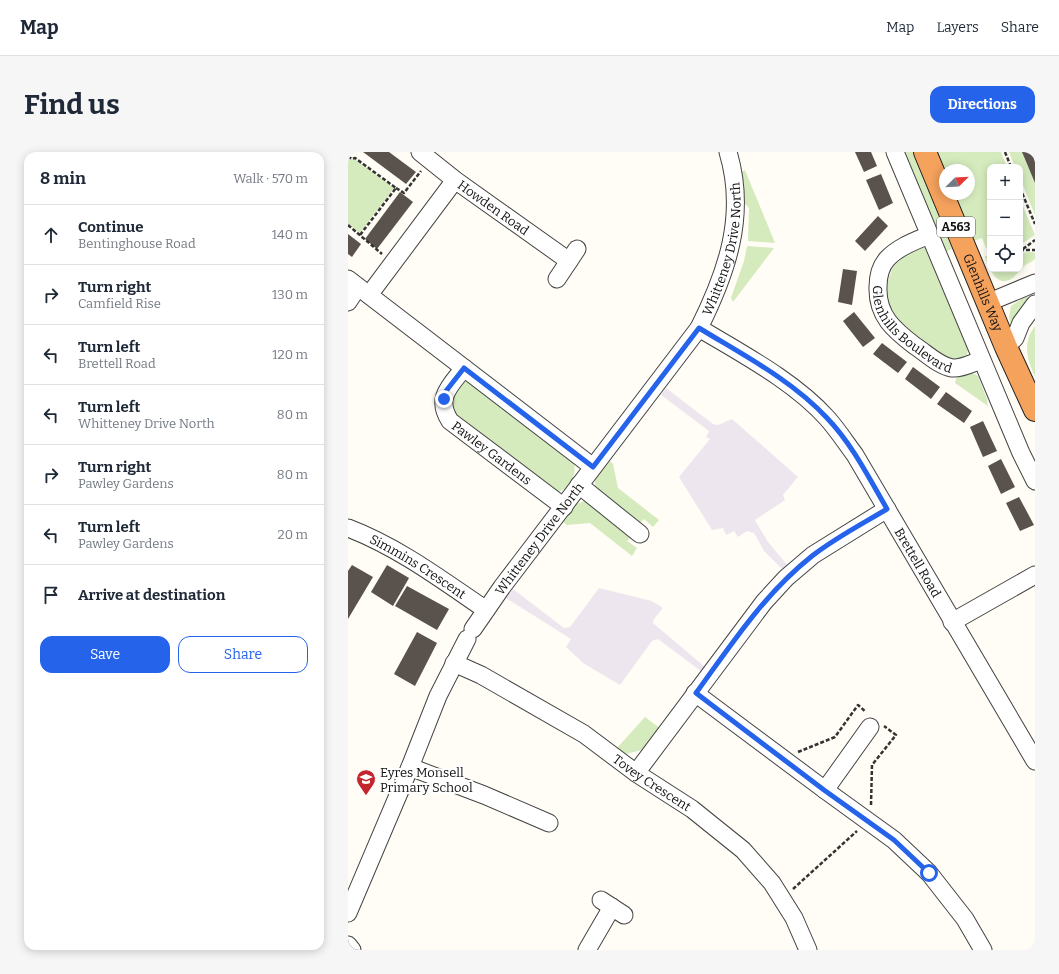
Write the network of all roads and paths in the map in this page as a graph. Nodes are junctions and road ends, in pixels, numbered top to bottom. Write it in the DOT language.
graph roads {
  1 [pos="728,152"];
  2 [pos="895,152"];
  3 [pos="925,152"];
  4 [pos="1004,152"];
  5 [pos="348,156"];
  6 [pos="425,156"];
  7 [pos="1010,164"];
  8 [pos="455,180"];
  9 [pos="396,188"];
  10 [pos="1023,195"];
  11 [pos="1035,224"];
  12 [pos="348,225"];
  13 [pos="360,235"];
  14 [pos="929,235"];
  15 [pos="1035,240"];
  16 [pos="1023,249"];
  17 [pos="1023,250"];
  18 [pos="1035,250"];
  19 [pos="393,263"];
  20 [pos="557,279"];
  21 [pos="1035,283"];
  22 [pos="359,287"];
  23 [pos="348,302"];
  24 [pos="987,303"];
  25 [pos="1035,304"];
  26 [pos="699,328"];
  27 [pos="1006,347"];
  28 [pos="981,360"];
  29 [pos="464,368"];
  30 [pos="1035,410"];
  31 [pos="593,467"];
  32 [pos="1035,481"];
  33 [pos="579,485"];
  34 [pos="564,507"];
  35 [pos="887,509"];
  36 [pos="348,528"];
  37 [pos="640,534"];
  38 [pos="1035,574"];
  39 [pos="486,610"];
  40 [pos="952,622"];
  41 [pos="454,663"];
  42 [pos="696,693"];
  43 [pos="870,727"];
  44 [pos="1035,761"];
  45 [pos="410,767"];
  46 [pos="636,773"];
  47 [pos="824,790"];
  48 [pos="549,823"];
  49 [pos="613,907"];
  50 [pos="348,913"];
  51 [pos="348,945"];
  52 [pos="352,950"];
  53 [pos="587,950"];
  54 [pos="808,950"];
  55 [pos="983,950"];
  1 -- 26 [label="street, Whitteney Drive North"];
  2 -- 14 [label="street, Glenhills Boulevard"];
  3 -- 24 [label="highway, Glenhills Way / A563"];
  4 -- 7 [label="path"];
  5 -- 9 [label="path"];
  6 -- 8 [label="street, Howden Road"];
  6 -- 9 [label="path"];
  8 -- 19 [label="street"];
  8 -- 20 [label="street, Howden Road"];
  9 -- 13 [label="path"];
  10 -- 11 [label="path"];
  12 -- 13 [label="path"];
  13 -- 19 [label="path"];
  14 -- 28 [label="street, Glenhills Boulevard"];
  14 -- 28 [label="street, Glenhills Boulevard"];
  15 -- 16 [label="path"];
  17 -- 18 [label="path"];
  19 -- 22 [label="street"];
  21 -- 24 [label="street"];
  22 -- 23 [label="street"];
  22 -- 29 [label="street"];
  24 -- 27 [label="highway, Glenhills Way / A563"];
  25 -- 27 [label="street"];
  26 -- 31 [label="street, Whitteney Drive North"];
  26 -- 35 [label="street, Brettell Road"];
  27 -- 30 [label="highway, Glenhills Way / A563"];
  28 -- 32 [label="street, Glenhills Boulevard"];
  29 -- 31 [label="street"];
  29 -- 34 [label="street, Pawley Gardens"];
  31 -- 33 [label="street, Whitteney Drive North"];
  33 -- 34 [label="street, Whitteney Drive North"];
  33 -- 37 [label="street"];
  34 -- 39 [label="street, Whitteney Drive North"];
  35 -- 40 [label="street, Brettell Road"];
  35 -- 42 [label="street"];
  36 -- 39 [label="street, Simmins Crescent"];
  38 -- 40 [label="street"];
  39 -- 41 [label="street, Whitteney Drive North"];
  40 -- 44 [label="street, Brettell Road"];
  41 -- 45 [label="street, Whitteney Drive North"];
  41 -- 46 [label="street, Tovey Crescent"];
  42 -- 46 [label="street"];
  42 -- 47 [label="street"];
  43 -- 47 [label="street"];
  45 -- 48 [label="street"];
  45 -- 50 [label="street, Whitteney Drive North"];
  46 -- 54 [label="street, Tovey Crescent"];
  47 -- 55 [label="street"];
  49 -- 53 [label="street"];
  51 -- 52 [label="street"];
}
